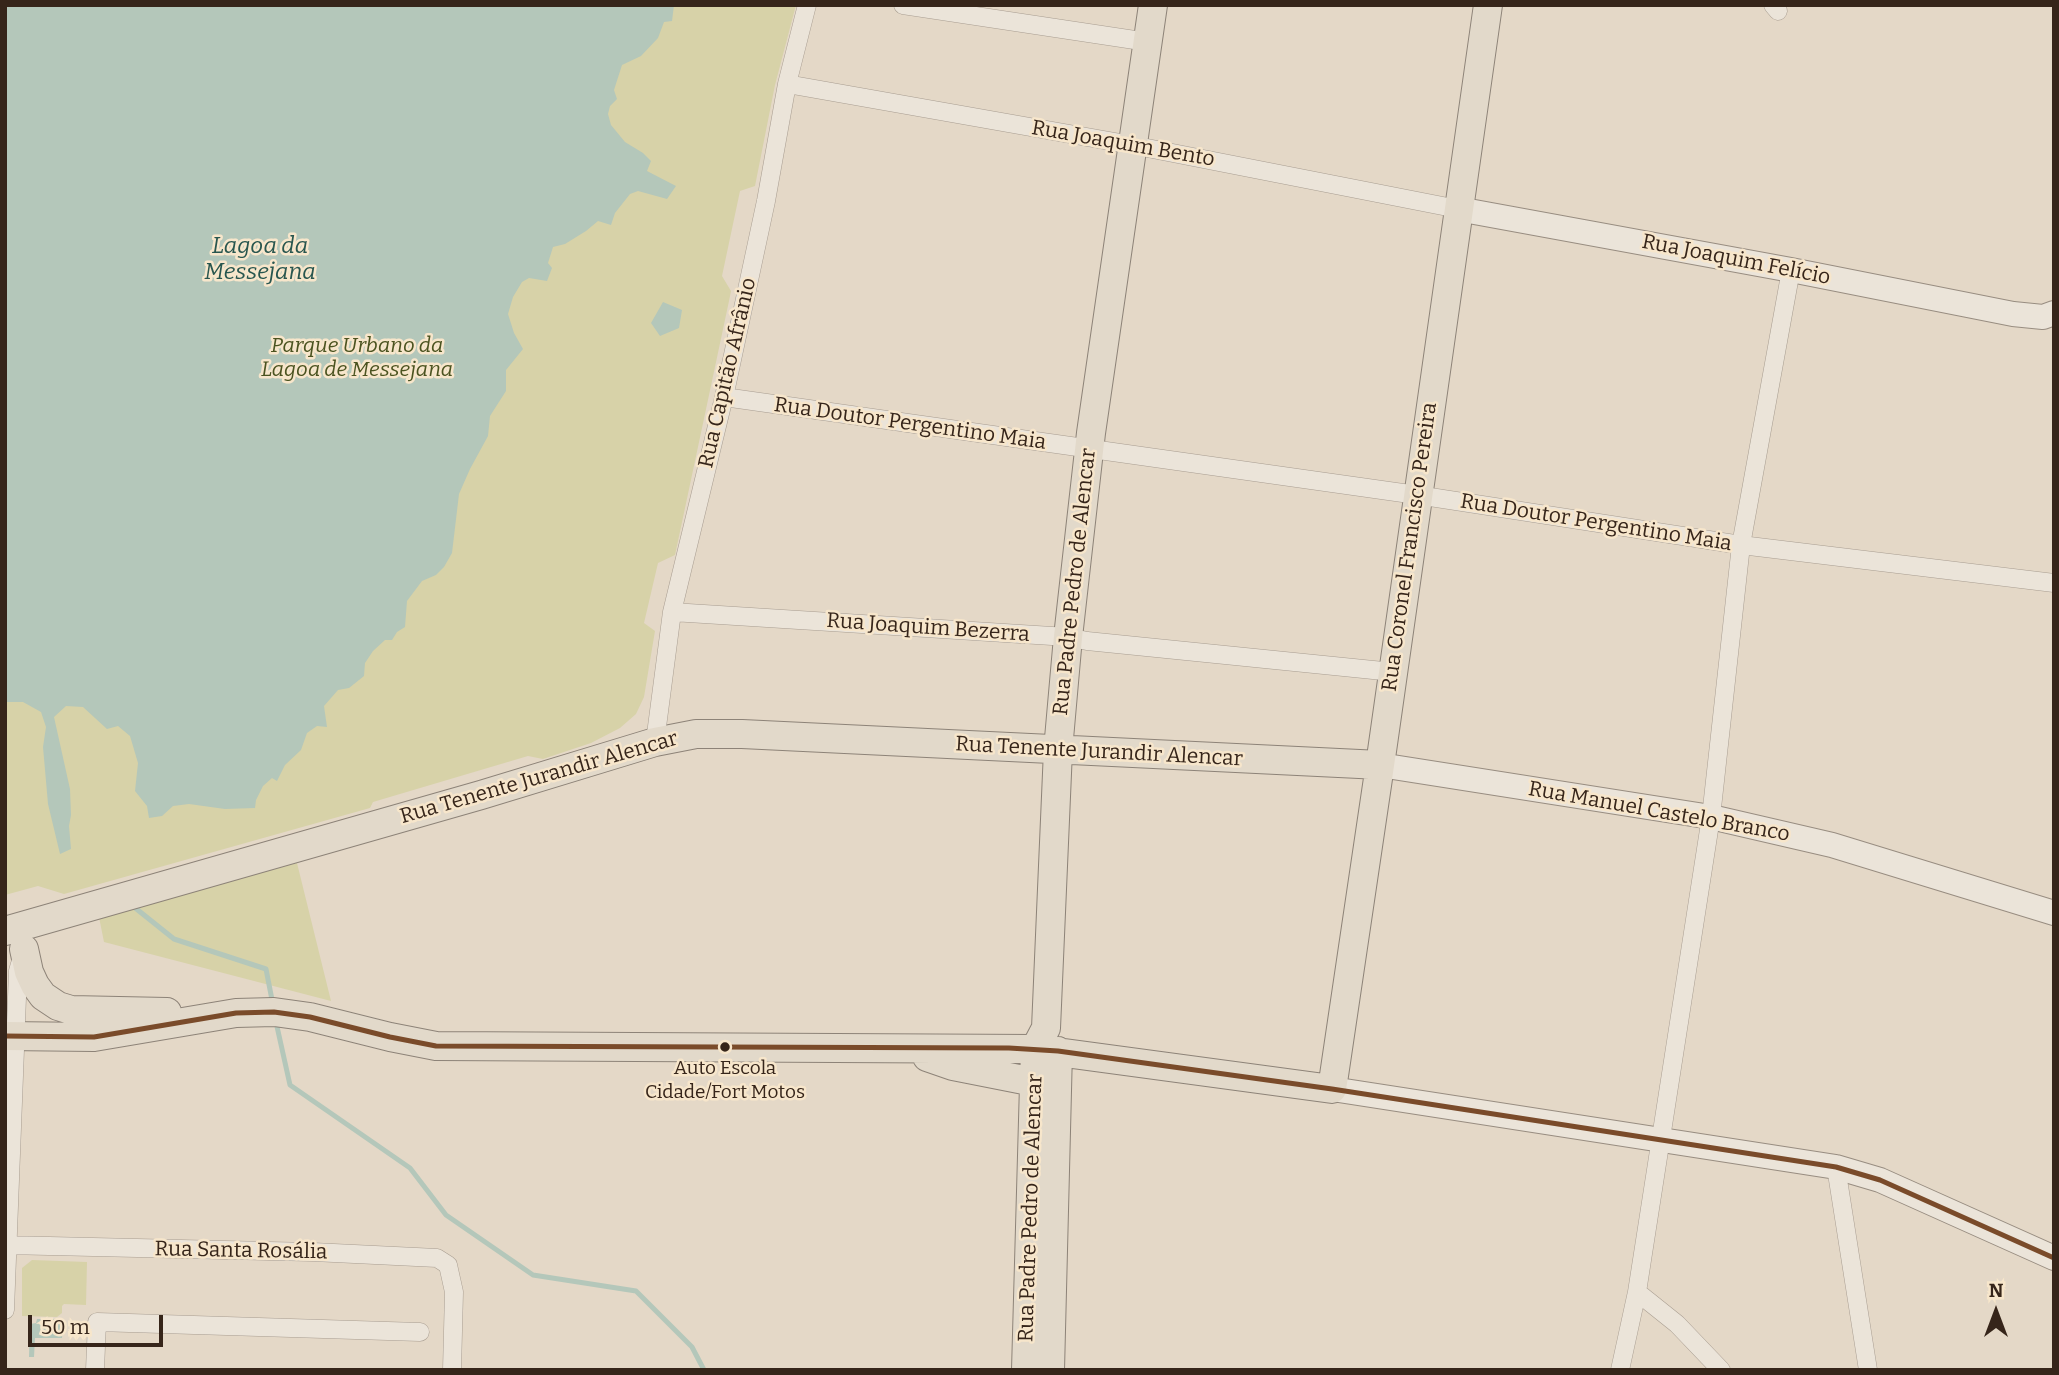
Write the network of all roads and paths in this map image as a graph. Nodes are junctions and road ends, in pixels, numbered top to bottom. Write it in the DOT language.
graph roads {
  1 [pos="807,5"];
  2 [pos="903,5"];
  3 [pos="1153,5"];
  4 [pos="1488,5"];
  5 [pos="1148,42"];
  6 [pos="787,84"];
  7 [pos="1132,145"];
  8 [pos="1458,209"];
  9 [pos="1791,270"];
  10 [pos="2054,313"];
  11 [pos="724,397"];
  12 [pos="1089,449"];
  13 [pos="1417,495"];
  14 [pos="1741,545"];
  15 [pos="2054,583"];
  16 [pos="672,612"];
  17 [pos="1068,637"];
  18 [pos="1393,672"];
  19 [pos="654,743"];
  20 [pos="1058,750"];
  21 [pos="1380,765"];
  22 [pos="1711,817"];
  23 [pos="2054,913"];
  24 [pos="14,940"];
  25 [pos="236,1013"];
  26 [pos="10,1036"];
  27 [pos="902,1048"];
  28 [pos="1047,1050"];
  29 [pos="1034,1082"];
  30 [pos="1332,1089"];
  31 [pos="1661,1138"];
  32 [pos="1836,1167"];
  33 [pos="1042,1210"];
  34 [pos="6,1245"];
  35 [pos="2054,1258"];
  36 [pos="1637,1292"];
  37 [pos="5,1310"];
  38 [pos="420,1332"];
  39 [pos="94,1370"];
  40 [pos="452,1370"];
  41 [pos="1026,1370"];
  42 [pos="1050,1370"];
  43 [pos="1619,1370"];
  44 [pos="1721,1370"];
  45 [pos="1868,1370"];
  1 -- 6 [label="street, Rua Capitão Afrânio"];
  2 -- 5 [label="street"];
  3 -- 5 [label="main road, Rua Padre Pedro de Alencar"];
  4 -- 8 [label="main road, Rua Coronel Francisco Pereira"];
  5 -- 7 [label="main road, Rua Padre Pedro de Alencar"];
  6 -- 7 [label="street, Rua Joaquim Bento"];
  6 -- 11 [label="street, Rua Capitão Afrânio"];
  7 -- 8 [label="street, Rua Joaquim Bento"];
  7 -- 12 [label="main road, Rua Padre Pedro de Alencar"];
  8 -- 9 [label="main road, Rua Joaquim Felício"];
  8 -- 13 [label="main road, Rua Coronel Francisco Pereira"];
  9 -- 10 [label="main road, Rua Joaquim Felício"];
  9 -- 14 [label="street"];
  11 -- 12 [label="street, Rua Doutor Pergentino Maia"];
  11 -- 16 [label="street, Rua Capitão Afrânio"];
  12 -- 13 [label="street, Rua Doutor Pergentino Maia"];
  12 -- 17 [label="main road, Rua Padre Pedro de Alencar"];
  13 -- 14 [label="street, Rua Doutor Pergentino Maia"];
  13 -- 18 [label="main road, Rua Coronel Francisco Pereira"];
  14 -- 15 [label="street, Rua Doutor Pergentino Maia"];
  14 -- 22 [label="street"];
  16 -- 17 [label="street, Rua Joaquim Bezerra"];
  16 -- 19 [label="street, Rua Capitão Afrânio"];
  17 -- 18 [label="street, Rua Joaquim Bezerra"];
  17 -- 20 [label="main road, Rua Padre Pedro de Alencar"];
  18 -- 21 [label="main road, Rua Coronel Francisco Pereira"];
  19 -- 20 [label="main road, Rua Tenente Jurandir Alencar"];
  19 -- 24 [label="main road, Rua Tenente Jurandir Alencar"];
  20 -- 21 [label="main road, Rua Tenente Jurandir Alencar"];
  20 -- 28 [label="main road, Rua Padre Pedro de Alencar"];
  21 -- 22 [label="main road, Rua Manuel Castelo Branco"];
  21 -- 30 [label="main road, Rua Coronel Francisco Pereira"];
  22 -- 23 [label="main road, Rua Manuel Castelo Branco"];
  22 -- 31 [label="street"];
  24 -- 25 [label="main road"];
  24 -- 26 [label="street"];
  25 -- 26 [label="main road"];
  25 -- 27 [label="main road"];
  26 -- 34 [label="street"];
  27 -- 28 [label="main road"];
  27 -- 29 [label="main road"];
  28 -- 29 [label="main road, Rua Padre Pedro de Alencar"];
  28 -- 30 [label="main road"];
  28 -- 33 [label="main road, Rua Padre Pedro de Alencar"];
  29 -- 33 [label="main road, Rua Padre Pedro de Alencar"];
  30 -- 31 [label="main road"];
  31 -- 32 [label="main road"];
  31 -- 36 [label="street"];
  32 -- 35 [label="main road"];
  32 -- 45 [label="street"];
  33 -- 41 [label="main road, Rua Padre Pedro de Alencar"];
  33 -- 42 [label="main road, Rua Padre Pedro de Alencar"];
  34 -- 37 [label="street"];
  34 -- 40 [label="street, Rua Santa Rosália"];
  36 -- 43 [label="street"];
  36 -- 44 [label="street"];
  38 -- 39 [label="street"];
}
